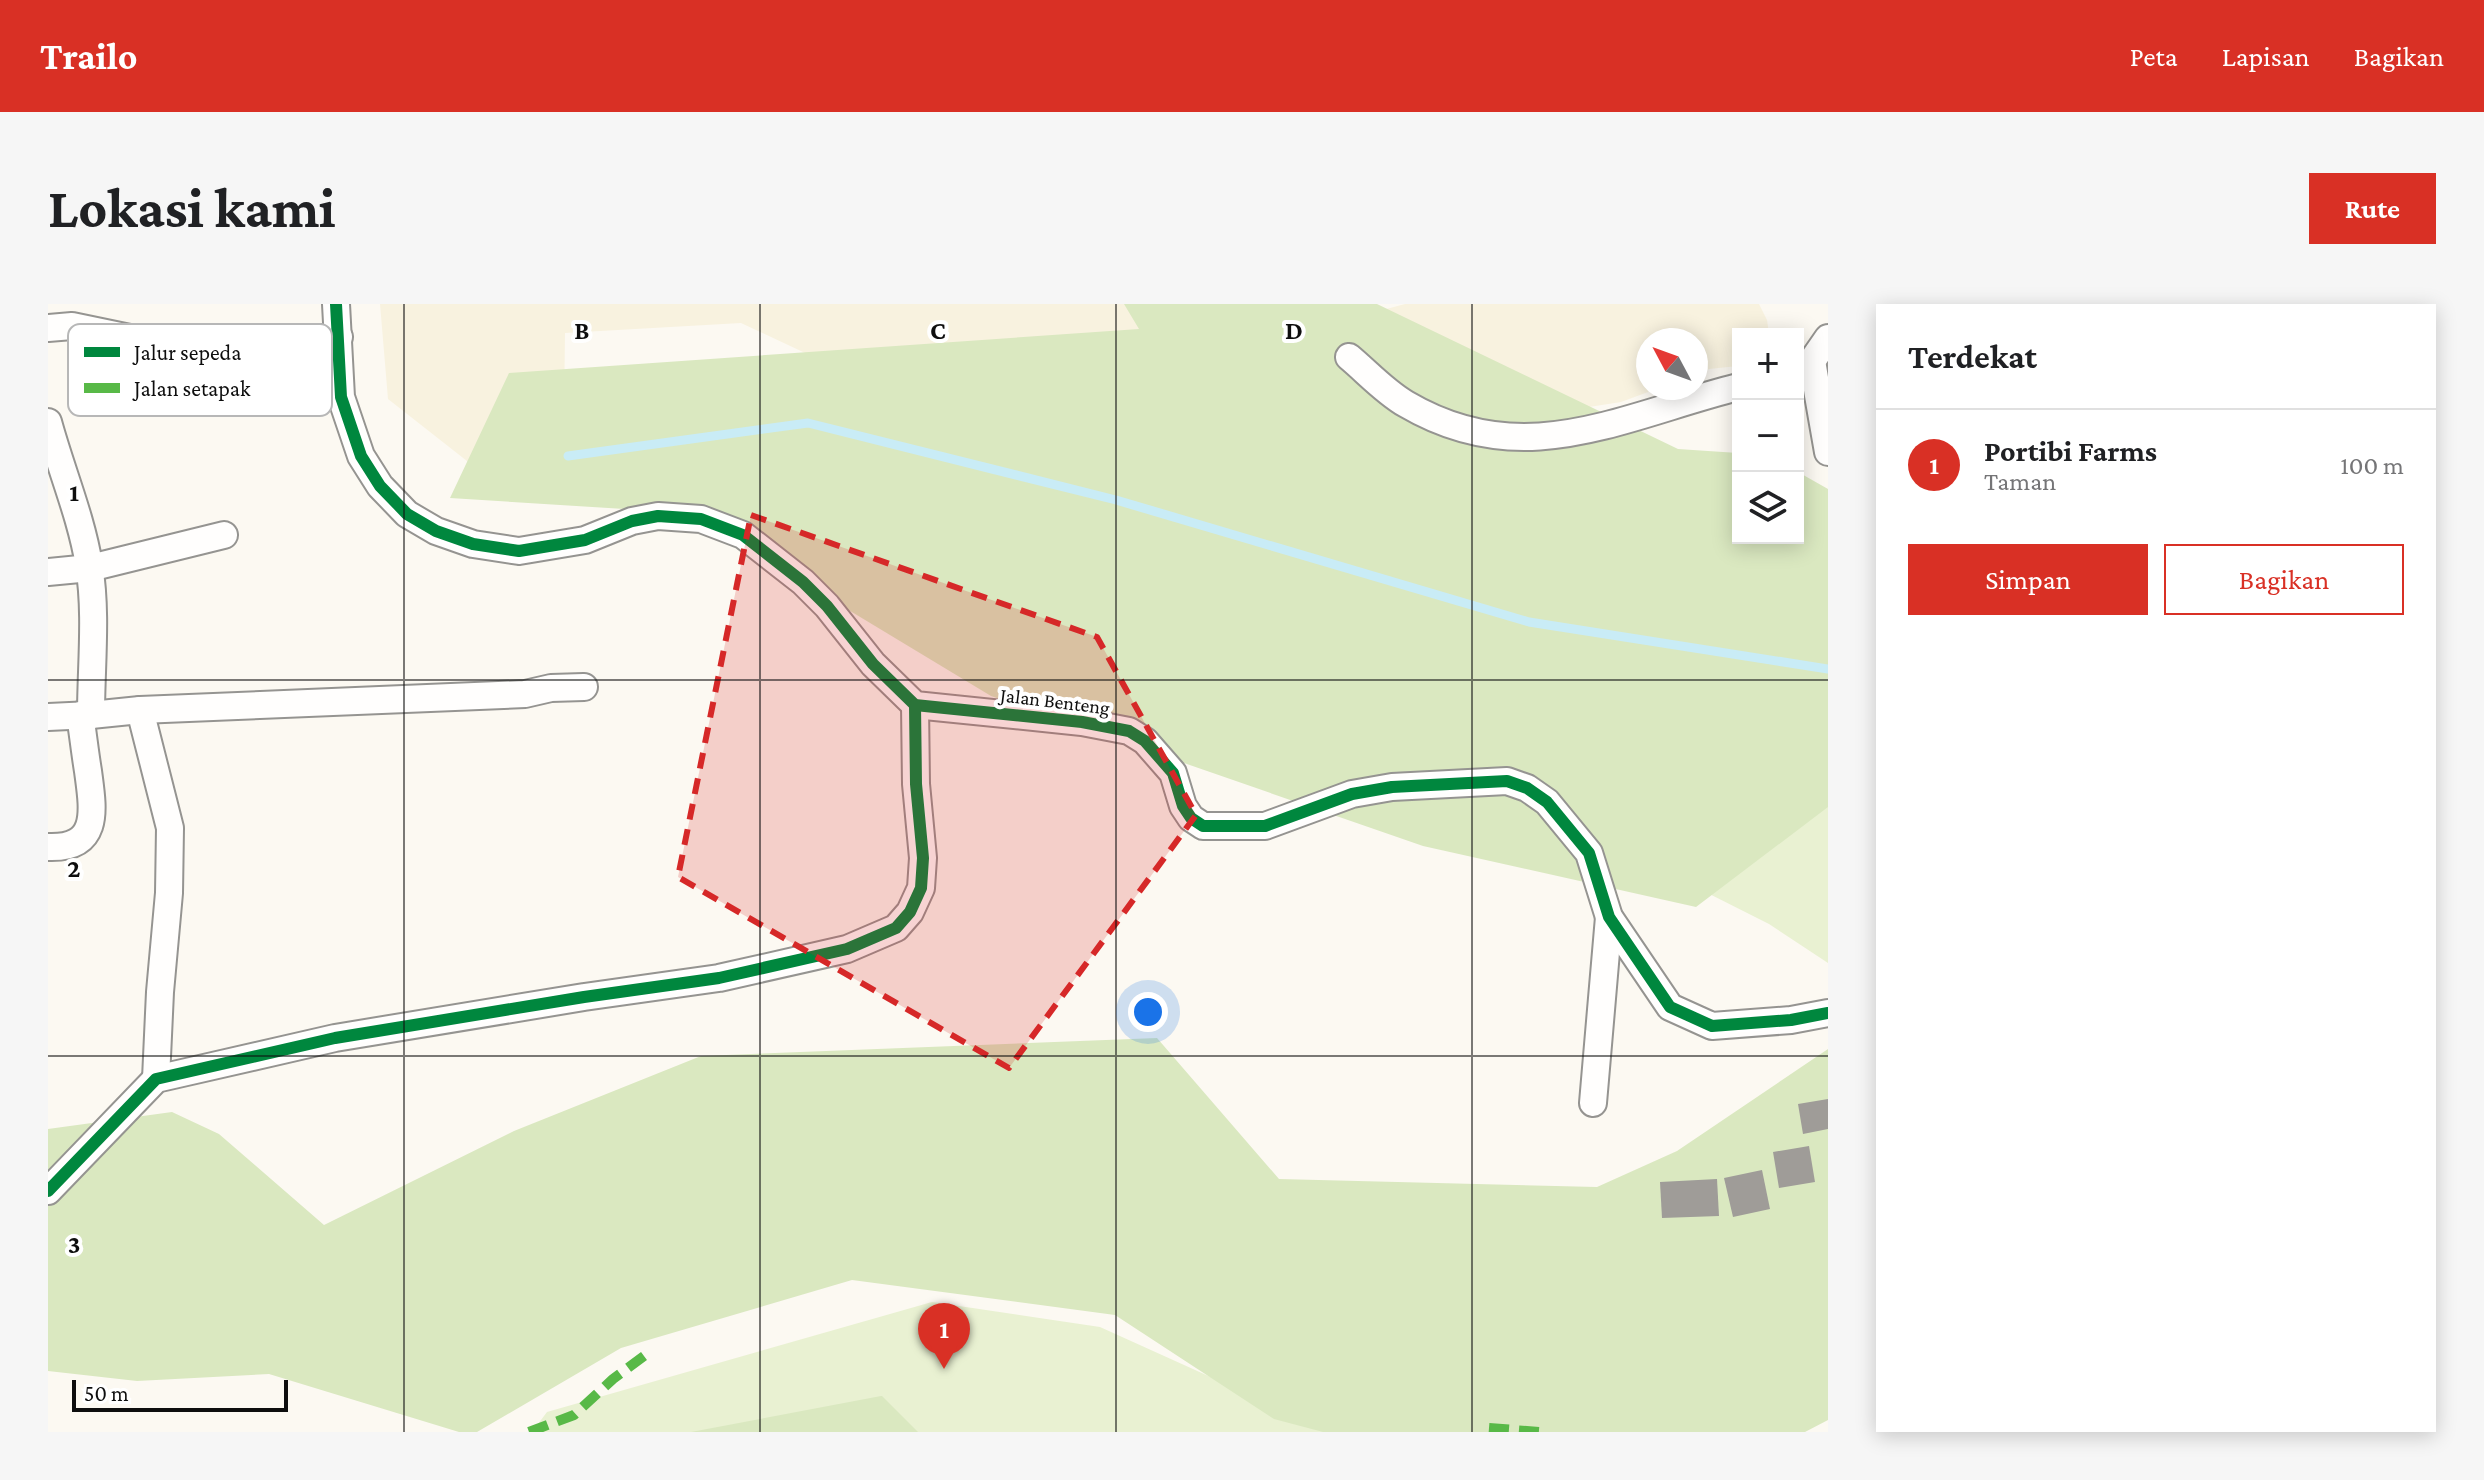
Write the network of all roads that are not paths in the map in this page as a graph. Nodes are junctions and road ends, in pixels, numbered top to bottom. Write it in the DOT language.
graph roads {
  1 [pos="336,304"];
  2 [pos="68,326"];
  3 [pos="48,328"];
  4 [pos="332,337"];
  5 [pos="339,337"];
  6 [pos="1828,338"];
  7 [pos="1349,357"];
  8 [pos="1805,365"];
  9 [pos="1732,389"];
  10 [pos="48,422"];
  11 [pos="1828,452"];
  12 [pos="224,535"];
  13 [pos="90,568"];
  14 [pos="48,572"];
  15 [pos="584,687"];
  16 [pos="915,705"];
  17 [pos="140,710"];
  18 [pos="86,715"];
  19 [pos="48,717"];
  20 [pos="48,847"];
  21 [pos="1609,917"];
  22 [pos="1828,1013"];
  23 [pos="156,1079"];
  24 [pos="1593,1103"];
  25 [pos="48,1191"];
  1 -- 5 [label="street"];
  2 -- 3 [label="street"];
  4 -- 5 [label="street"];
  5 -- 16 [label="street"];
  6 -- 8 [label="street"];
  7 -- 9 [label="street"];
  8 -- 11 [label="street"];
  10 -- 13 [label="street"];
  12 -- 13 [label="street"];
  13 -- 14 [label="street"];
  13 -- 18 [label="street"];
  15 -- 17 [label="street"];
  16 -- 21 [label="street, Jalan Benteng"];
  16 -- 23 [label="street"];
  17 -- 18 [label="street"];
  17 -- 23 [label="street"];
  18 -- 19 [label="street"];
  18 -- 20 [label="street"];
  21 -- 22 [label="street, Jalan Benteng"];
  21 -- 24 [label="street"];
  23 -- 25 [label="street"];
}
